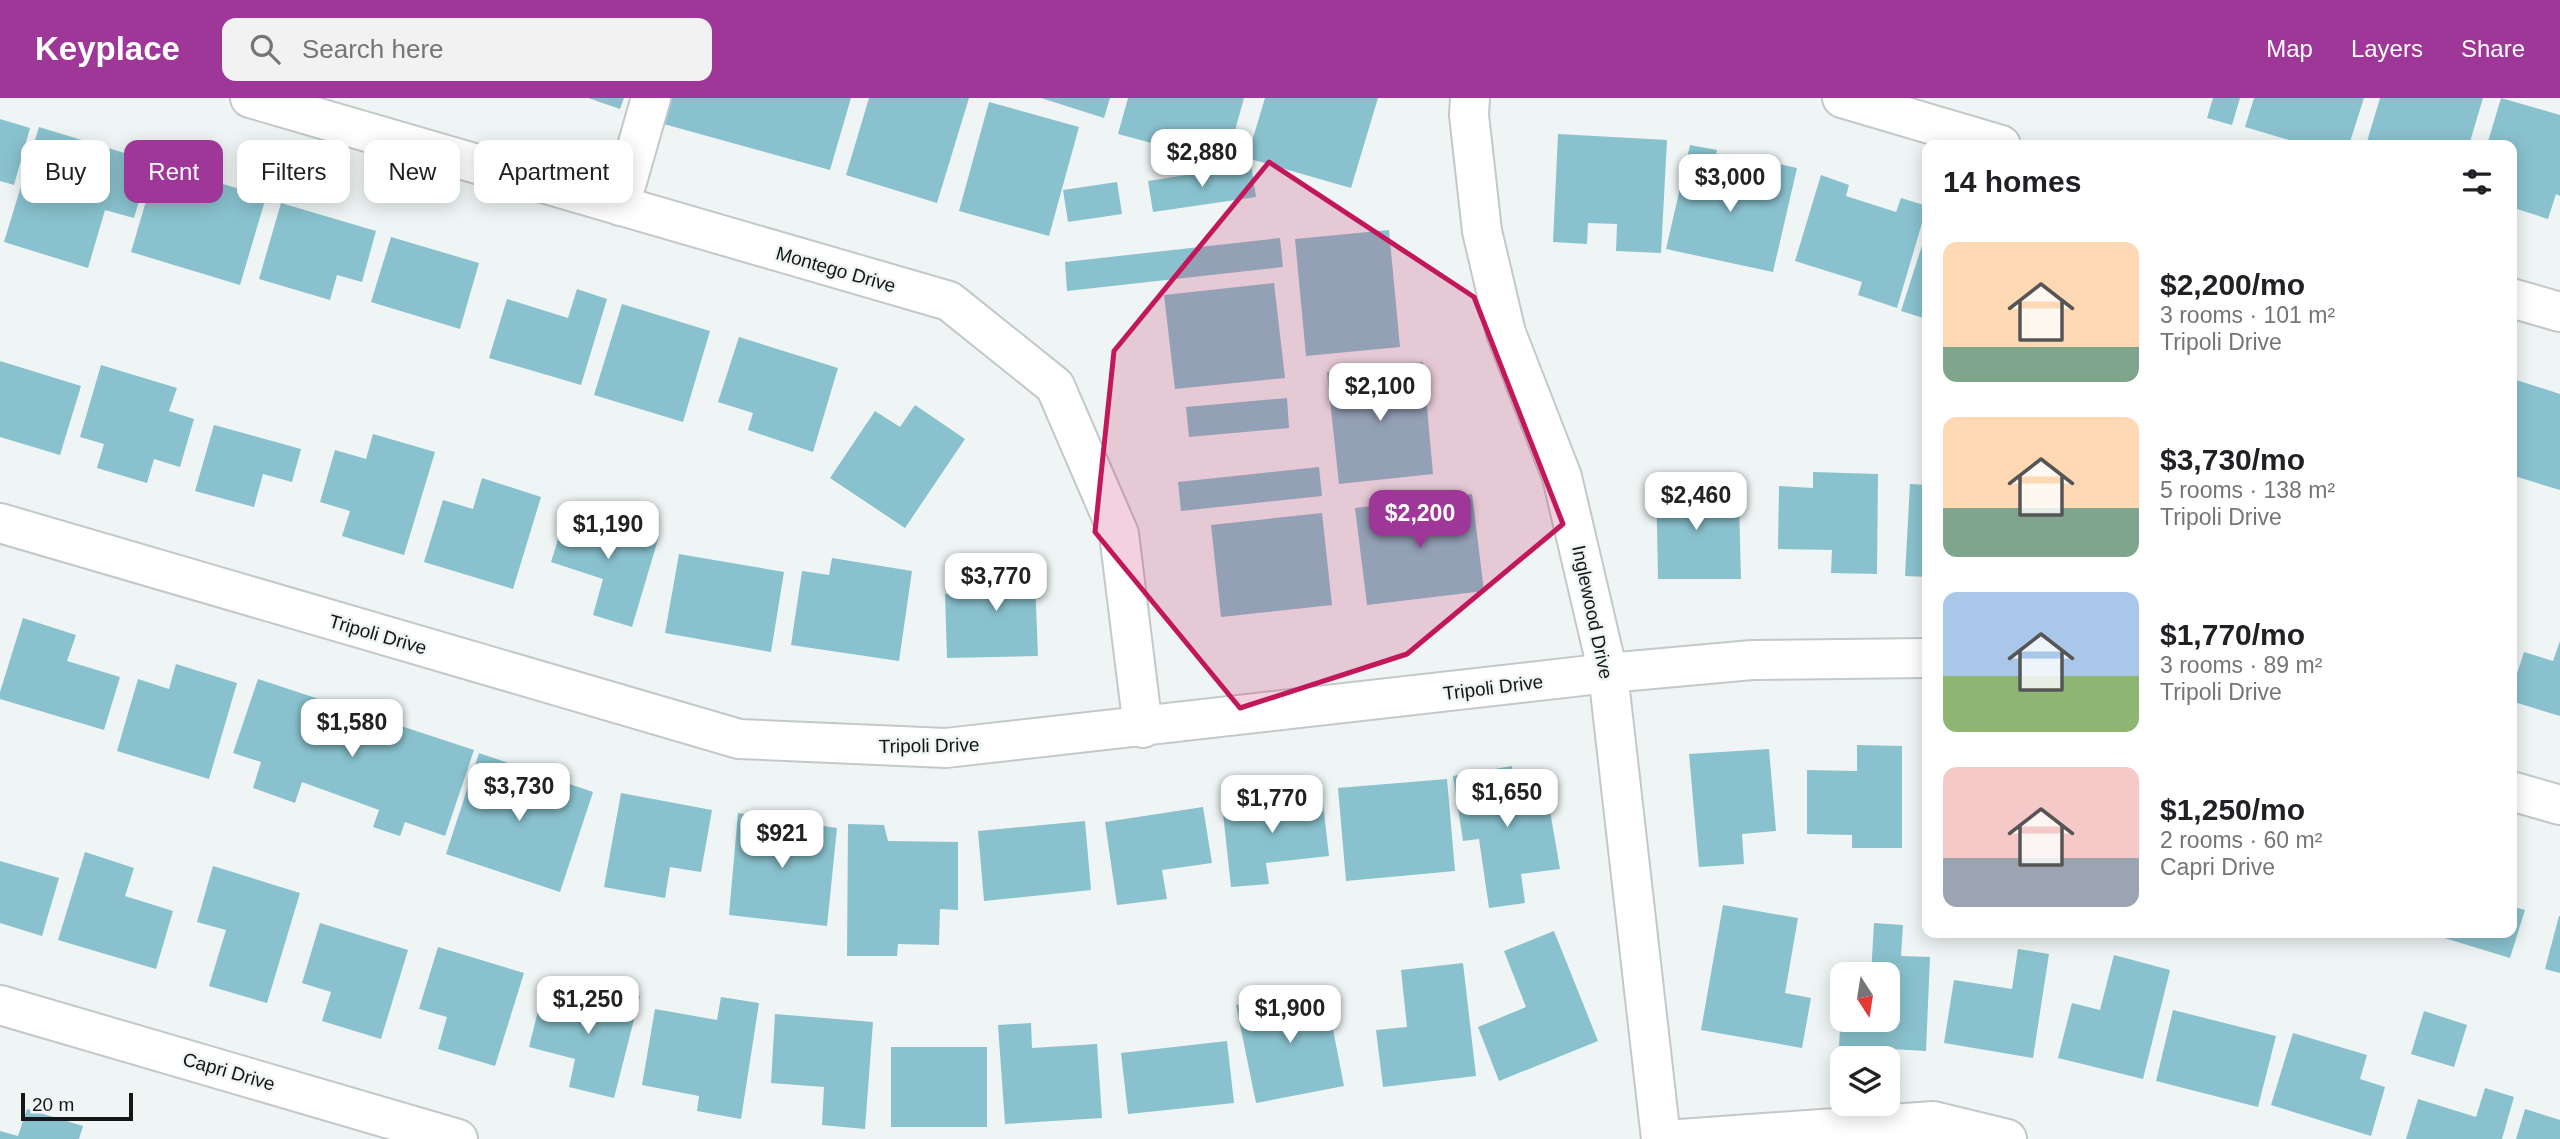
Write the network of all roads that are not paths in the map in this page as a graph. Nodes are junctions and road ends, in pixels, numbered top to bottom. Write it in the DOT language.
graph roads {
  1 [pos="250,98"];
  2 [pos="651,98"];
  3 [pos="1470,98"];
  4 [pos="1842,98"];
  5 [pos="1984,140"];
  6 [pos="620,206"];
  7 [pos="2517,300"];
  8 [pos="2560,312"];
  9 [pos="0,523"];
  10 [pos="1922,658"];
  11 [pos="1608,673"];
  12 [pos="1143,728"];
  13 [pos="2517,793"];
  14 [pos="2560,805"];
  15 [pos="0,1005"];
  16 [pos="458,1139"];
  17 [pos="1661,1139"];
  18 [pos="1680,1139"];
  19 [pos="2007,1139"];
  1 -- 6 [label="street, Montego Drive"];
  2 -- 6 [label="street"];
  3 -- 11 [label="street, Inglewood Drive"];
  4 -- 5 [label="street"];
  6 -- 12 [label="street, Montego Drive"];
  7 -- 8 [label="street"];
  9 -- 12 [label="street, Tripoli Drive"];
  10 -- 11 [label="street, Tripoli Drive"];
  11 -- 12 [label="street, Tripoli Drive"];
  11 -- 17 [label="street, Inglewood Drive"];
  13 -- 14 [label="street"];
  15 -- 16 [label="street, Capri Drive"];
  18 -- 19 [label="street"];
}
